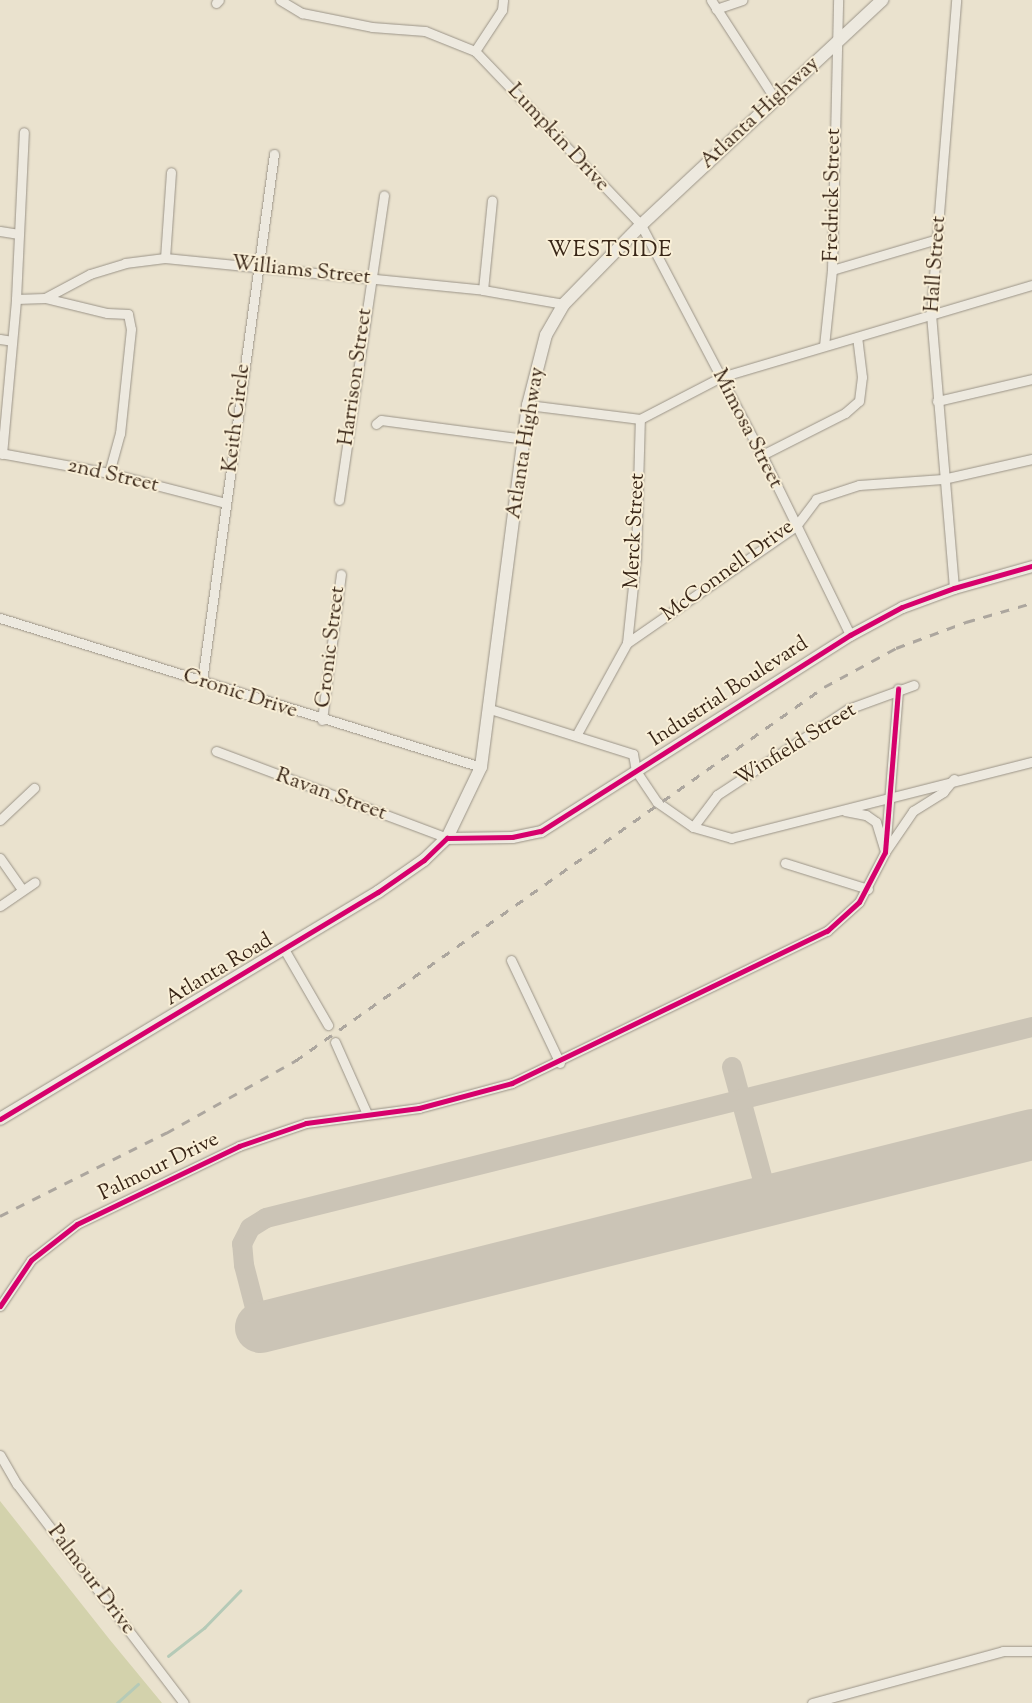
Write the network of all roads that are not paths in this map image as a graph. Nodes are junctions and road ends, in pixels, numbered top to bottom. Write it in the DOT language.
graph roads {
  1 [pos="280,0"];
  2 [pos="503,0"];
  3 [pos="711,0"];
  4 [pos="742,0"];
  5 [pos="838,0"];
  6 [pos="882,0"];
  7 [pos="956,0"];
  8 [pos="716,9"];
  9 [pos="835,44"];
  10 [pos="476,52"];
  11 [pos="775,99"];
  12 [pos="24,132"];
  13 [pos="274,154"];
  14 [pos="171,172"];
  15 [pos="384,195"];
  16 [pos="492,200"];
  17 [pos="641,225"];
  18 [pos="0,231"];
  19 [pos="18,234"];
  20 [pos="937,239"];
  21 [pos="165,258"];
  22 [pos="257,265"];
  23 [pos="832,270"];
  24 [pos="369,279"];
  25 [pos="1032,285"];
  26 [pos="483,290"];
  27 [pos="45,298"];
  28 [pos="16,299"];
  29 [pos="564,304"];
  30 [pos="931,313"];
  31 [pos="858,338"];
  32 [pos="0,339"];
  33 [pos="12,341"];
  34 [pos="824,346"];
  35 [pos="721,377"];
  36 [pos="1032,379"];
  37 [pos="937,401"];
  38 [pos="528,405"];
  39 [pos="640,419"];
  40 [pos="376,424"];
  41 [pos="525,439"];
  42 [pos="1,453"];
  43 [pos="762,454"];
  44 [pos="1032,458"];
  45 [pos="109,473"];
  46 [pos="942,479"];
  47 [pos="338,500"];
  48 [pos="226,503"];
  49 [pos="796,526"];
  50 [pos="1032,566"];
  51 [pos="341,574"];
  52 [pos="954,588"];
  53 [pos="0,618"];
  54 [pos="850,635"];
  55 [pos="626,643"];
  56 [pos="202,682"];
  57 [pos="914,684"];
  58 [pos="898,688"];
  59 [pos="490,709"];
  60 [pos="322,720"];
  61 [pos="577,734"];
  62 [pos="216,751"];
  63 [pos="1032,762"];
  64 [pos="481,767"];
  65 [pos="636,771"];
  66 [pos="954,778"];
  67 [pos="34,788"];
  68 [pos="886,798"];
  69 [pos="840,810"];
  70 [pos="0,820"];
  71 [pos="693,827"];
  72 [pos="446,838"];
  73 [pos="885,852"];
  74 [pos="0,858"];
  75 [pos="785,863"];
  76 [pos="35,882"];
  77 [pos="22,889"];
  78 [pos="868,889"];
  79 [pos="0,906"];
  80 [pos="284,949"];
  81 [pos="511,960"];
  82 [pos="328,1025"];
  83 [pos="335,1042"];
  84 [pos="560,1063"];
  85 [pos="367,1114"];
  86 [pos="0,1120"];
  87 [pos="0,1306"];
  88 [pos="0,1455"];
  89 [pos="1032,1651"];
  90 [pos="184,1703"];
  91 [pos="814,1703"];
  1 -- 10 [label="street"];
  2 -- 10 [label="street"];
  3 -- 8 [label="street"];
  4 -- 8 [label="street"];
  5 -- 9 [label="street, Fredrick Street"];
  6 -- 9 [label="main road, Atlanta Highway"];
  7 -- 20 [label="street, Hall Street"];
  8 -- 11 [label="street"];
  9 -- 11 [label="main road, Atlanta Highway"];
  9 -- 23 [label="street, Fredrick Street"];
  10 -- 17 [label="street, Lumpkin Drive"];
  11 -- 17 [label="main road, Atlanta Highway"];
  12 -- 19 [label="street"];
  13 -- 22 [label="street, Keith Circle"];
  14 -- 21 [label="street"];
  15 -- 24 [label="street, Harrison Street"];
  16 -- 26 [label="street"];
  17 -- 29 [label="main road, Atlanta Highway"];
  17 -- 35 [label="street, Mimosa Street"];
  18 -- 19 [label="street"];
  19 -- 28 [label="street"];
  20 -- 23 [label="street"];
  20 -- 30 [label="street, Hall Street"];
  21 -- 22 [label="street, Williams Street"];
  21 -- 27 [label="street, Williams Street"];
  22 -- 24 [label="street, Williams Street"];
  22 -- 48 [label="street, Keith Circle"];
  23 -- 34 [label="street, Fredrick Street"];
  24 -- 26 [label="street, Williams Street"];
  24 -- 47 [label="street, Harrison Street"];
  25 -- 30 [label="street"];
  26 -- 29 [label="street, Williams Street"];
  27 -- 28 [label="street"];
  27 -- 45 [label="street"];
  28 -- 33 [label="street"];
  29 -- 38 [label="main road, Atlanta Highway"];
  30 -- 31 [label="street"];
  30 -- 37 [label="street, Hall Street"];
  31 -- 34 [label="street"];
  31 -- 43 [label="street"];
  32 -- 33 [label="street"];
  33 -- 42 [label="street"];
  34 -- 35 [label="street"];
  35 -- 39 [label="street"];
  35 -- 43 [label="street, Mimosa Street"];
  36 -- 37 [label="street"];
  37 -- 46 [label="street, Hall Street"];
  38 -- 39 [label="street"];
  38 -- 41 [label="main road, Atlanta Highway"];
  39 -- 55 [label="street, Merck Street"];
  40 -- 41 [label="street"];
  41 -- 59 [label="main road, Atlanta Highway"];
  42 -- 45 [label="street, 2nd Street"];
  43 -- 49 [label="street, Mimosa Street"];
  44 -- 46 [label="street, McConnell Drive"];
  45 -- 48 [label="street, 2nd Street"];
  46 -- 49 [label="street, McConnell Drive"];
  46 -- 52 [label="street, Hall Street"];
  48 -- 56 [label="street, Keith Circle"];
  49 -- 54 [label="street, Mimosa Street"];
  49 -- 55 [label="street, McConnell Drive"];
  50 -- 52 [label="street, Industrial Boulevard"];
  51 -- 60 [label="street, Cronic Street"];
  52 -- 54 [label="street, Industrial Boulevard"];
  53 -- 56 [label="street, Cronic Drive"];
  54 -- 65 [label="street, Industrial Boulevard"];
  55 -- 61 [label="street, McConnell Drive"];
  56 -- 60 [label="street, Cronic Drive"];
  57 -- 58 [label="street, Winfield Street"];
  58 -- 68 [label="street"];
  58 -- 71 [label="street, Winfield Street"];
  59 -- 61 [label="street"];
  59 -- 64 [label="main road, Atlanta Highway"];
  60 -- 64 [label="street, Cronic Drive"];
  61 -- 65 [label="street"];
  62 -- 72 [label="street, Ravan Street"];
  63 -- 66 [label="street"];
  64 -- 72 [label="main road, Atlanta Highway"];
  65 -- 71 [label="street"];
  65 -- 72 [label="street, Industrial Boulevard"];
  66 -- 68 [label="street"];
  66 -- 73 [label="street"];
  67 -- 70 [label="street"];
  68 -- 69 [label="street"];
  68 -- 73 [label="street"];
  69 -- 71 [label="street"];
  69 -- 73 [label="street"];
  72 -- 80 [label="main road, Atlanta Road"];
  73 -- 78 [label="street, Palmour Drive"];
  74 -- 77 [label="street"];
  75 -- 78 [label="street"];
  76 -- 77 [label="street"];
  77 -- 79 [label="street"];
  78 -- 84 [label="street, Palmour Drive"];
  80 -- 82 [label="street"];
  80 -- 86 [label="main road, Atlanta Road"];
  81 -- 84 [label="street"];
  83 -- 85 [label="street"];
  84 -- 85 [label="street, Palmour Drive"];
  85 -- 87 [label="street, Palmour Drive"];
  88 -- 90 [label="street, Palmour Drive"];
  89 -- 91 [label="street"];
}
